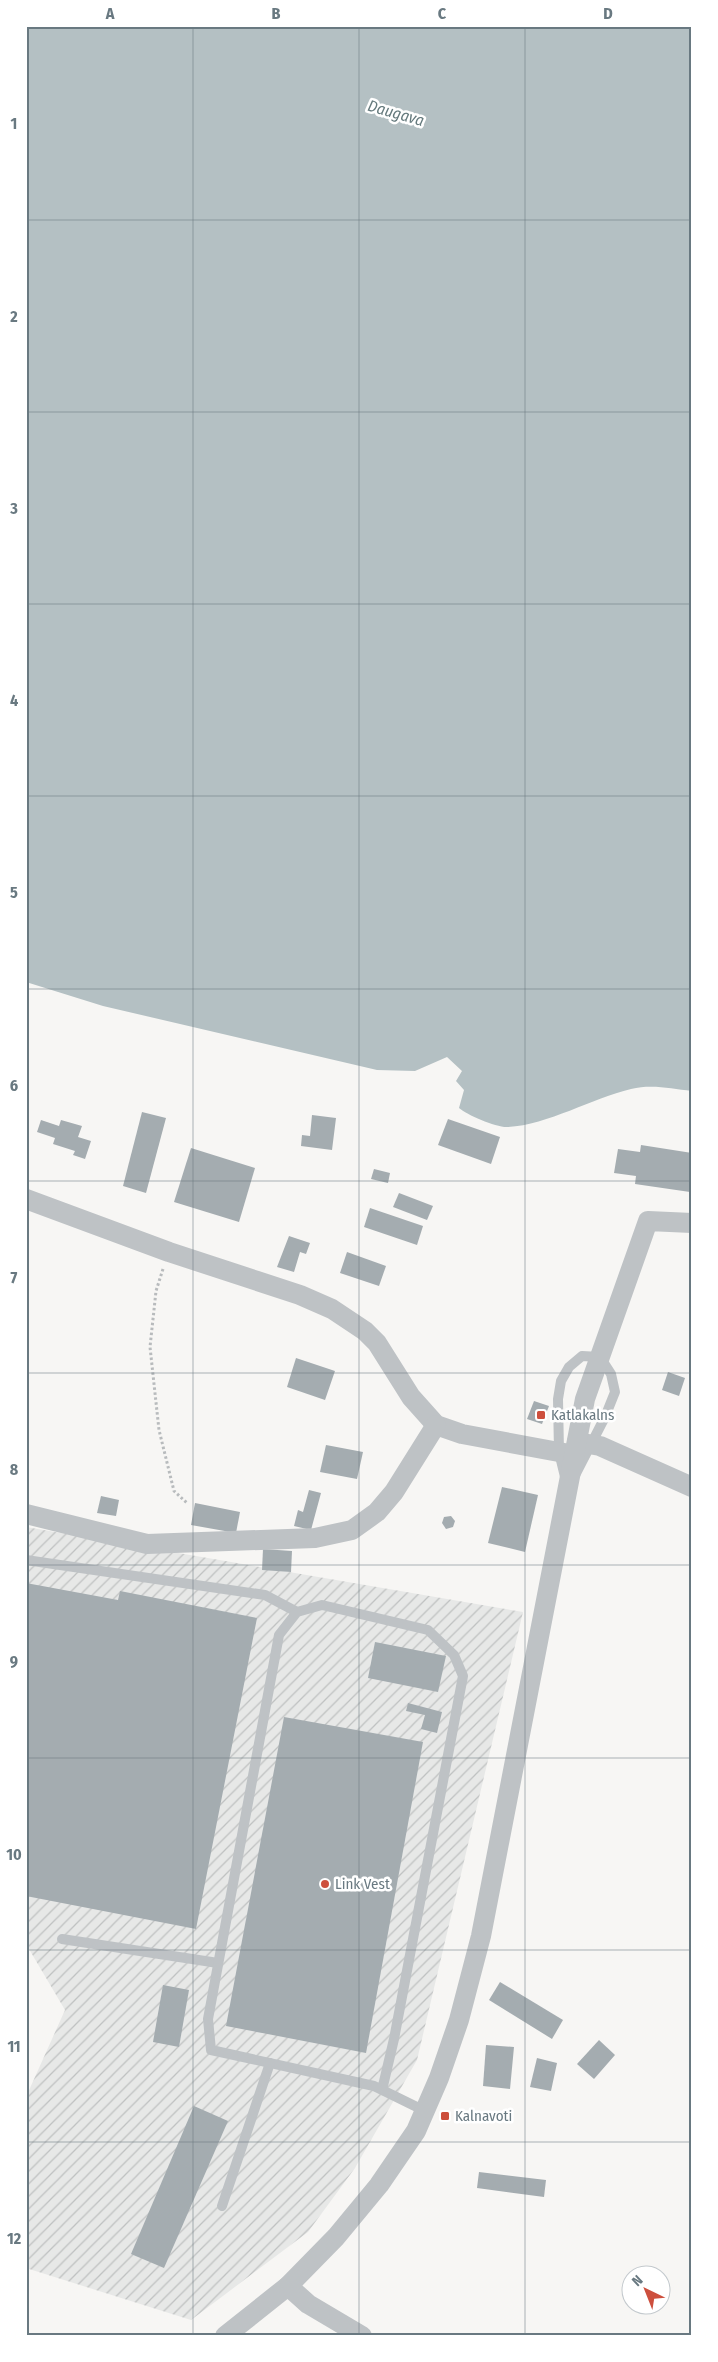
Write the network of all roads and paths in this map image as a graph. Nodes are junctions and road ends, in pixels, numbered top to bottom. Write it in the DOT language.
graph roads {
  1 [pos="26,1199"];
  2 [pos="692,1223"];
  3 [pos="169,1252"];
  4 [pos="600,1357"];
  5 [pos="436,1425"];
  6 [pos="575,1448"];
  7 [pos="692,1487"];
  8 [pos="187,1503"];
  9 [pos="26,1514"];
  10 [pos="26,1560"];
  11 [pos="297,1612"];
  12 [pos="62,1939"];
  13 [pos="218,1963"];
  14 [pos="270,2063"];
  15 [pos="382,2090"];
  16 [pos="425,2110"];
  17 [pos="222,2206"];
  18 [pos="288,2286"];
  19 [pos="224,2336"];
  20 [pos="362,2336"];
  1 -- 3 [label="street"];
  2 -- 4 [label="street"];
  3 -- 5 [label="street"];
  3 -- 8 [label="path"];
  4 -- 6 [label="street"];
  4 -- 6 [label="lane"];
  5 -- 6 [label="street"];
  5 -- 9 [label="street"];
  6 -- 7 [label="street"];
  6 -- 16 [label="street"];
  10 -- 11 [label="lane"];
  11 -- 13 [label="lane"];
  11 -- 15 [label="lane"];
  12 -- 13 [label="lane"];
  13 -- 14 [label="lane"];
  14 -- 15 [label="lane"];
  14 -- 17 [label="lane"];
  15 -- 16 [label="lane"];
  16 -- 18 [label="street"];
  18 -- 19 [label="street"];
  18 -- 20 [label="street"];
}
